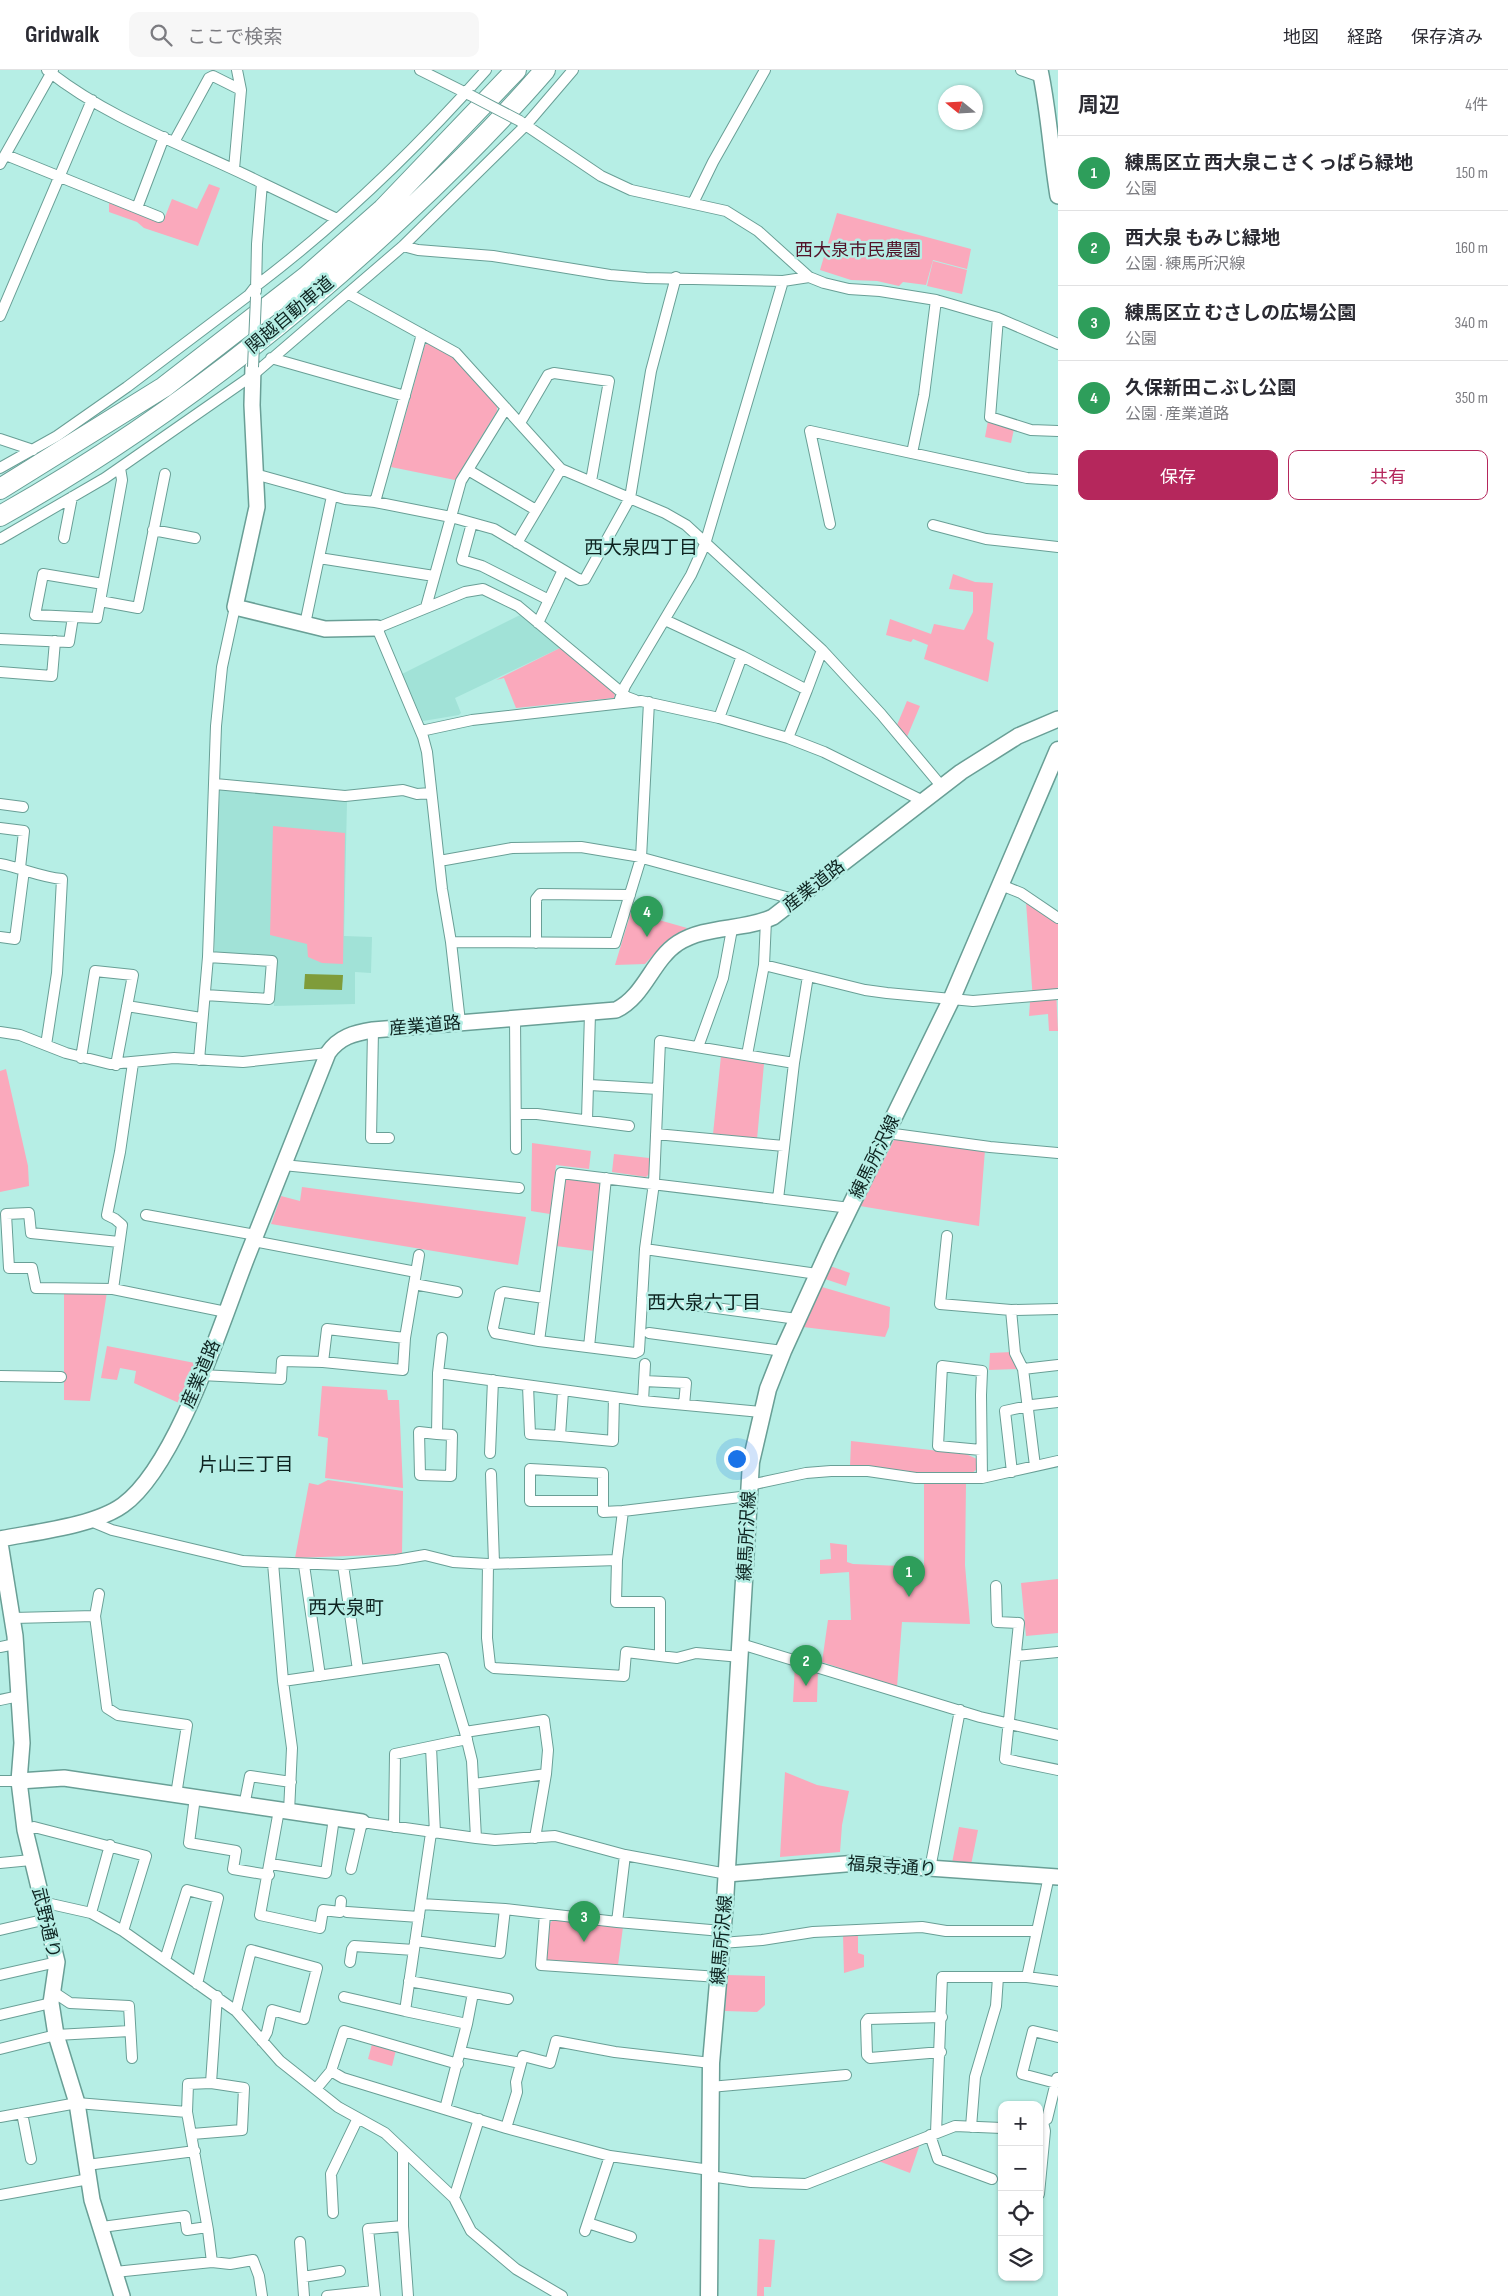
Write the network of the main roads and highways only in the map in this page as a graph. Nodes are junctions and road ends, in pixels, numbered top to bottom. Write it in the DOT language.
graph roads {
  1 [pos="516,70"];
  2 [pos="545,70"];
  3 [pos="0,489"];
  4 [pos="0,516"];
  5 [pos="1058,750"];
  6 [pos="708,2296"];
  1 -- 3 [label="highway, 関越自動車道"];
  2 -- 4 [label="highway, 関越自動車道"];
  5 -- 6 [label="main road, 練馬所沢線"];
}
